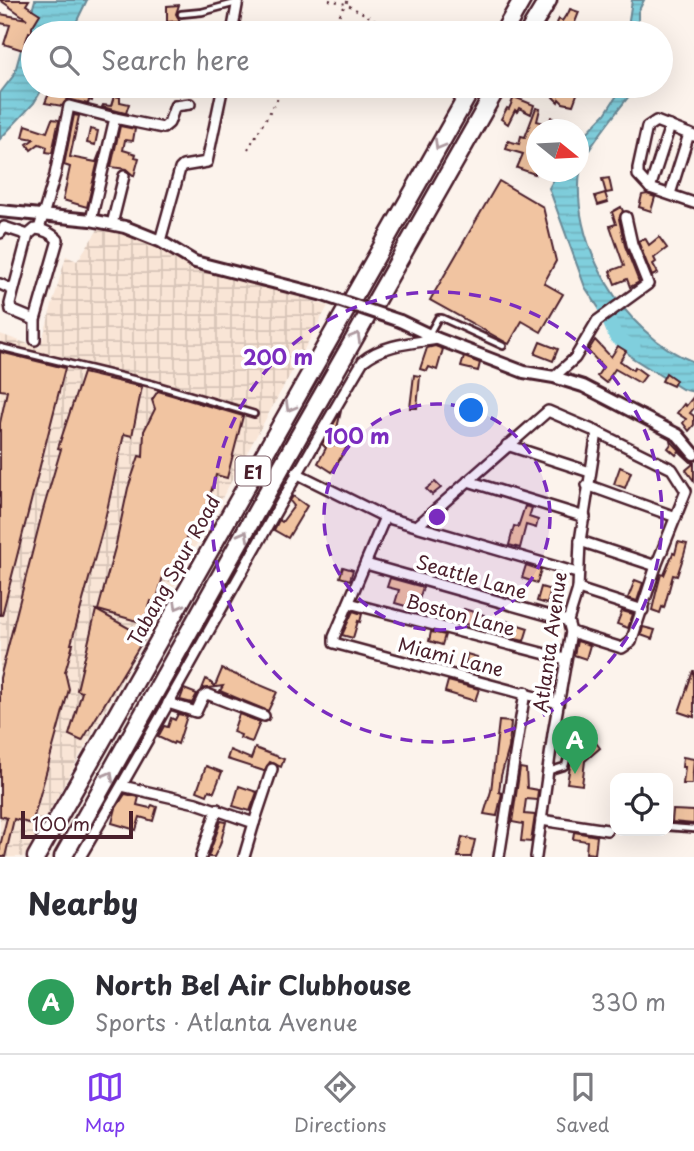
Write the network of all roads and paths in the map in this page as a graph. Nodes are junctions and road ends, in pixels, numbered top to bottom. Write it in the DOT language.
graph roads {
  1 [pos="329,0"];
  2 [pos="348,0"];
  3 [pos="522,0"];
  4 [pos="548,0"];
  5 [pos="237,1"];
  6 [pos="346,4"];
  7 [pos="181,14"];
  8 [pos="234,21"];
  9 [pos="336,21"];
  10 [pos="376,21"];
  11 [pos="510,21"];
  12 [pos="535,21"];
  13 [pos="220,98"];
  14 [pos="279,98"];
  15 [pos="466,98"];
  16 [pos="491,98"];
  17 [pos="190,104"];
  18 [pos="115,118"];
  19 [pos="670,126"];
  20 [pos="692,135"];
  21 [pos="248,149"];
  22 [pos="124,176"];
  23 [pos="650,188"];
  24 [pos="694,191"];
  25 [pos="670,194"];
  26 [pos="692,202"];
  27 [pos="0,211"];
  28 [pos="44,214"];
  29 [pos="626,217"];
  30 [pos="92,220"];
  31 [pos="113,224"];
  32 [pos="39,229"];
  33 [pos="0,233"];
  34 [pos="28,235"];
  35 [pos="160,241"];
  36 [pos="0,284"];
  37 [pos="13,290"];
  38 [pos="35,320"];
  39 [pos="433,337"];
  40 [pos="35,340"];
  41 [pos="503,346"];
  42 [pos="0,347"];
  43 [pos="554,377"];
  44 [pos="254,414"];
  45 [pos="597,432"];
  46 [pos="507,445"];
  47 [pos="694,454"];
  48 [pos="590,472"];
  49 [pos="296,473"];
  50 [pos="468,481"];
  51 [pos="587,485"];
  52 [pos="385,517"];
  53 [pos="585,517"];
  54 [pos="676,517"];
  55 [pos="417,526"];
  56 [pos="580,541"];
  57 [pos="366,564"];
  58 [pos="656,566"];
  59 [pos="577,573"];
  60 [pos="578,589"];
  61 [pos="349,603"];
  62 [pos="643,610"];
  63 [pos="568,621"];
  64 [pos="571,632"];
  65 [pos="565,659"];
  66 [pos="525,692"];
  67 [pos="168,703"];
  68 [pos="558,703"];
  69 [pos="264,716"];
  70 [pos="553,734"];
  71 [pos="272,769"];
  72 [pos="548,771"];
  73 [pos="122,786"];
  74 [pos="216,809"];
  75 [pos="541,820"];
  76 [pos="254,823"];
  77 [pos="673,827"];
  78 [pos="694,829"];
  79 [pos="607,830"];
  80 [pos="36,857"];
  81 [pos="64,857"];
  82 [pos="80,857"];
  83 [pos="201,857"];
  84 [pos="244,857"];
  85 [pos="499,857"];
  86 [pos="536,857"];
  1 -- 6 [label="path"];
  2 -- 6 [label="path"];
  3 -- 11 [label="highway"];
  4 -- 12 [label="highway"];
  5 -- 7 [label="lane"];
  5 -- 8 [label="street"];
  6 -- 9 [label="path"];
  6 -- 10 [label="path"];
  13 -- 35 [label="street"];
  14 -- 21 [label="path"];
  15 -- 80 [label="highway, Tabang Spur Road / E1, one-way"];
  81 -- 16 [label="highway, E1, one-way"];
  17 -- 18 [label="street"];
  18 -- 28 [label="street"];
  18 -- 30 [label="street"];
  19 -- 20 [label="street"];
  19 -- 23 [label="street"];
  19 -- 23 [label="street"];
  20 -- 25 [label="street"];
  22 -- 31 [label="street"];
  23 -- 25 [label="street"];
  24 -- 26 [label="street"];
  25 -- 26 [label="street"];
  27 -- 28 [label="street"];
  28 -- 30 [label="street"];
  28 -- 32 [label="street"];
  29 -- 43 [label="street"];
  30 -- 31 [label="street"];
  31 -- 35 [label="street"];
  32 -- 34 [label="street"];
  32 -- 38 [label="street"];
  33 -- 34 [label="street"];
  34 -- 37 [label="street"];
  35 -- 39 [label="street, bridge"];
  36 -- 37 [label="street"];
  37 -- 38 [label="street"];
  38 -- 40 [label="street"];
  39 -- 41 [label="lane"];
  39 -- 43 [label="street"];
  39 -- 49 [label="street"];
  42 -- 44 [label="lane"];
  43 -- 47 [label="street"];
  45 -- 46 [label="street"];
  45 -- 48 [label="street, Atlanta Avenue"];
  45 -- 54 [label="street"];
  46 -- 48 [label="street"];
  46 -- 50 [label="street"];
  48 -- 51 [label="street, Atlanta Avenue"];
  49 -- 52 [label="street"];
  49 -- 67 [label="street"];
  50 -- 53 [label="street"];
  50 -- 55 [label="street"];
  51 -- 53 [label="street, Atlanta Avenue"];
  51 -- 54 [label="street"];
  52 -- 55 [label="street"];
  52 -- 57 [label="street"];
  53 -- 56 [label="street, Atlanta Avenue"];
  54 -- 58 [label="street"];
  55 -- 59 [label="street"];
  56 -- 58 [label="street"];
  56 -- 59 [label="street, Atlanta Avenue"];
  57 -- 61 [label="street"];
  57 -- 63 [label="street, Seattle Lane"];
  58 -- 62 [label="street"];
  59 -- 60 [label="street, Atlanta Avenue"];
  60 -- 62 [label="street"];
  60 -- 63 [label="street, Atlanta Avenue"];
  61 -- 65 [label="street, Boston Lane"];
  61 -- 66 [label="street, Miami Lane"];
  62 -- 64 [label="street"];
  63 -- 64 [label="street, Atlanta Avenue"];
  64 -- 65 [label="street, Atlanta Avenue"];
  65 -- 68 [label="street, Atlanta Avenue"];
  66 -- 68 [label="street, Miami Lane"];
  66 -- 85 [label="street"];
  67 -- 69 [label="street"];
  67 -- 73 [label="street"];
  68 -- 70 [label="street, Atlanta Avenue"];
  70 -- 72 [label="street, Atlanta Avenue"];
  70 -- 72 [label="lane"];
  71 -- 76 [label="street"];
  72 -- 75 [label="street, Atlanta Avenue"];
  73 -- 74 [label="street"];
  73 -- 82 [label="street"];
  74 -- 76 [label="street"];
  74 -- 83 [label="street"];
  75 -- 79 [label="street"];
  75 -- 86 [label="street, Atlanta Avenue"];
  76 -- 84 [label="street"];
  77 -- 78 [label="lane"];
}
